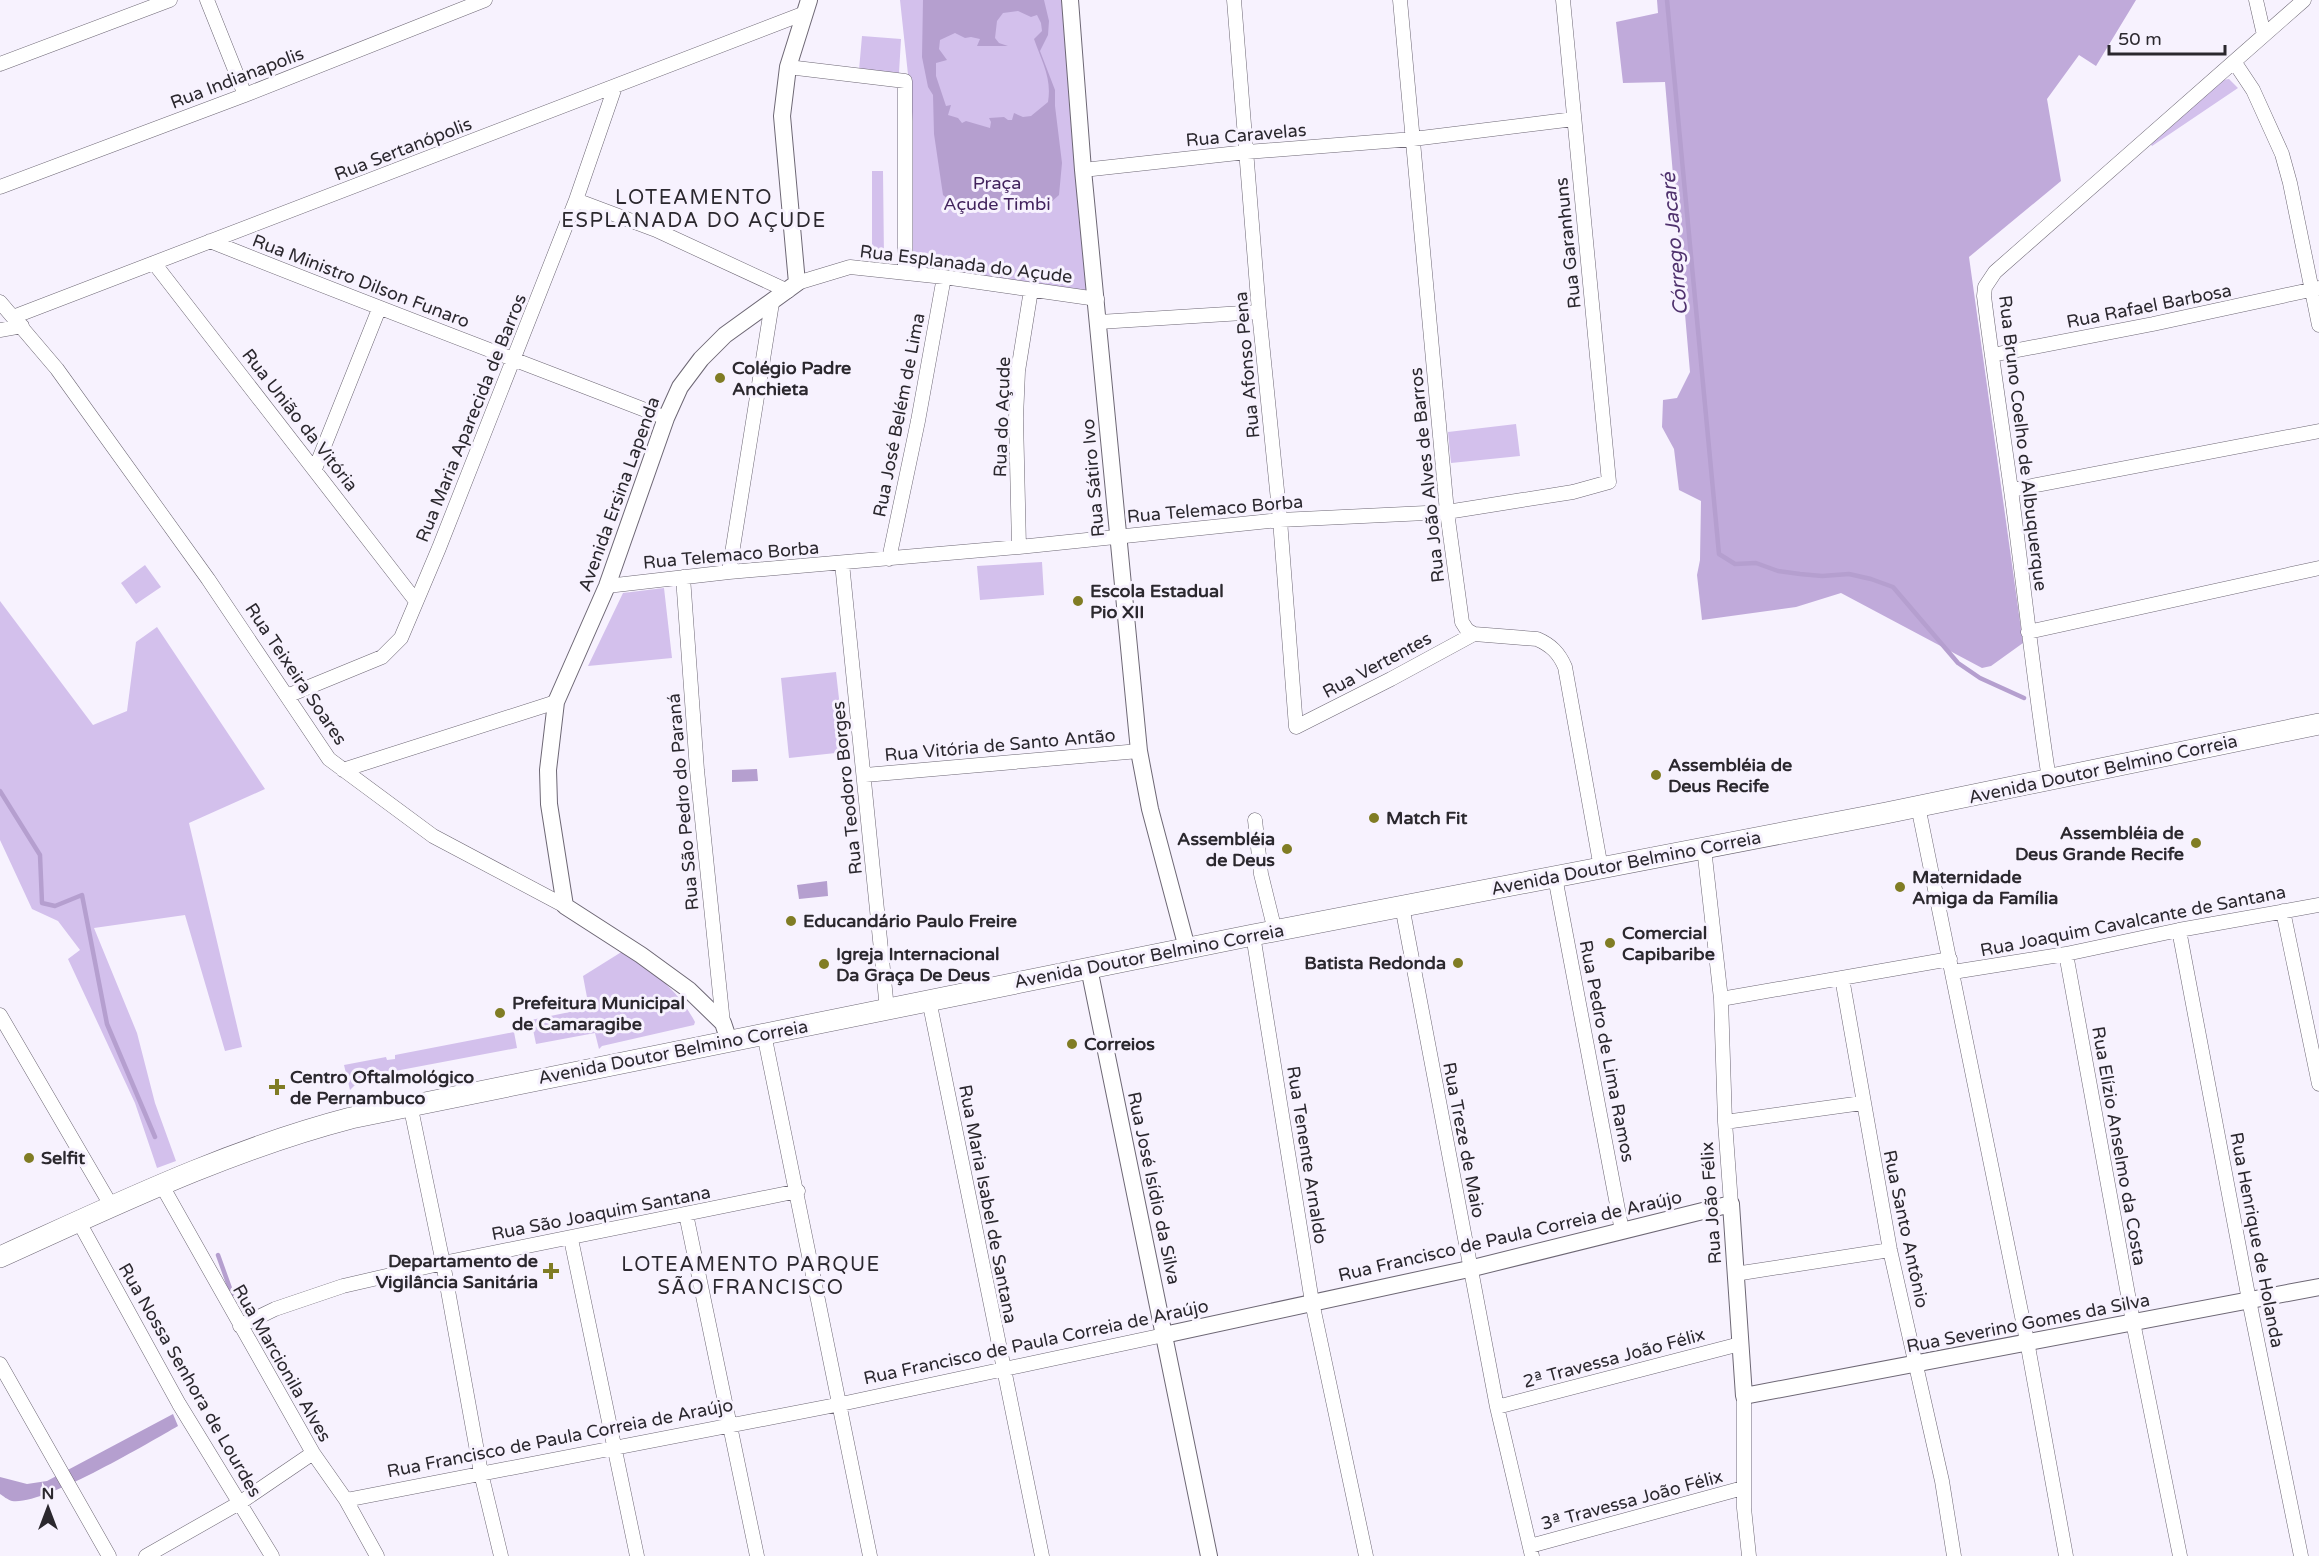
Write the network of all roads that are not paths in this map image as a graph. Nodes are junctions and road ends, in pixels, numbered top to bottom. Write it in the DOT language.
graph roads {
  1 [pos="170,0"];
  2 [pos="207,0"];
  3 [pos="485,0"];
  4 [pos="1070,0"];
  5 [pos="1234,0"];
  6 [pos="1400,0"];
  7 [pos="1563,0"];
  8 [pos="2256,0"];
  9 [pos="2304,0"];
  10 [pos="807,6"];
  11 [pos="2264,35"];
  12 [pos="2235,63"];
  13 [pos="0,64"];
  14 [pos="788,67"];
  15 [pos="615,87"];
  16 [pos="245,94"];
  17 [pos="1574,119"];
  18 [pos="1413,139"];
  19 [pos="1247,152"];
  20 [pos="1083,170"];
  21 [pos="0,187"];
  22 [pos="576,200"];
  23 [pos="210,241"];
  24 [pos="154,263"];
  25 [pos="905,272"];
  26 [pos="944,277"];
  27 [pos="793,287"];
  28 [pos="2316,289"];
  29 [pos="1030,290"];
  30 [pos="1097,298"];
  31 [pos="0,302"];
  32 [pos="772,303"];
  33 [pos="379,309"];
  34 [pos="1259,312"];
  35 [pos="18,322"];
  36 [pos="1099,322"];
  37 [pos="2319,325"];
  38 [pos="0,330"];
  39 [pos="1992,355"];
  40 [pos="514,358"];
  41 [pos="666,418"];
  42 [pos="2319,431"];
  43 [pos="315,469"];
  44 [pos="1609,483"];
  45 [pos="2011,490"];
  46 [pos="1447,512"];
  47 [pos="1280,520"];
  48 [pos="1117,536"];
  49 [pos="1019,547"];
  50 [pos="889,559"];
  51 [pos="842,563"];
  52 [pos="2319,568"];
  53 [pos="729,572"];
  54 [pos="683,577"];
  55 [pos="607,586"];
  56 [pos="416,600"];
  57 [pos="2028,632"];
  58 [pos="1474,634"];
  59 [pos="286,696"];
  60 [pos="556,702"];
  61 [pos="2319,724"];
  62 [pos="1296,727"];
  63 [pos="1139,750"];
  64 [pos="343,770"];
  65 [pos="865,775"];
  66 [pos="2049,779"];
  67 [pos="1918,806"];
  68 [pos="1255,820"];
  69 [pos="1704,848"];
  70 [pos="1601,868"];
  71 [pos="1556,877"];
  72 [pos="2319,905"];
  73 [pos="565,906"];
  74 [pos="1402,906"];
  75 [pos="2283,911"];
  76 [pos="2179,930"];
  77 [pos="1275,931"];
  78 [pos="1253,935"];
  79 [pos="1187,948"];
  80 [pos="2066,954"];
  81 [pos="1951,965"];
  82 [pos="1089,968"];
  83 [pos="1842,978"];
  84 [pos="1721,999"];
  85 [pos="929,1000"];
  86 [pos="887,1009"];
  87 [pos="0,1015"];
  88 [pos="726,1032"];
  89 [pos="764,1034"];
  90 [pos="2319,1084"];
  91 [pos="1862,1103"];
  92 [pos="410,1104"];
  93 [pos="1725,1122"];
  94 [pos="161,1184"];
  95 [pos="798,1191"];
  96 [pos="1731,1204"];
  97 [pos="112,1207"];
  98 [pos="686,1214"];
  99 [pos="79,1221"];
  100 [pos="1622,1231"];
  101 [pos="571,1239"];
  102 [pos="1890,1250"];
  103 [pos="0,1257"];
  104 [pos="442,1263"];
  105 [pos="1469,1269"];
  106 [pos="1735,1274"];
  107 [pos="2319,1287"];
  108 [pos="2249,1300"];
  109 [pos="1312,1302"];
  110 [pos="2133,1322"];
  111 [pos="240,1326"];
  112 [pos="1164,1335"];
  113 [pos="2027,1341"];
  114 [pos="1740,1344"];
  115 [pos="0,1364"];
  116 [pos="1916,1365"];
  117 [pos="1003,1369"];
  118 [pos="1744,1396"];
  119 [pos="841,1404"];
  120 [pos="1497,1407"];
  121 [pos="730,1425"];
  122 [pos="613,1447"];
  123 [pos="313,1453"];
  124 [pos="481,1473"];
  125 [pos="1743,1488"];
  126 [pos="346,1500"];
  127 [pos="241,1502"];
  128 [pos="1531,1551"];
  129 [pos="109,1556"];
  130 [pos="146,1556"];
  131 [pos="272,1556"];
  132 [pos="378,1556"];
  133 [pos="501,1556"];
  134 [pos="637,1556"];
  135 [pos="757,1556"];
  136 [pos="870,1556"];
  137 [pos="1042,1556"];
  138 [pos="1209,1556"];
  139 [pos="1366,1556"];
  140 [pos="1749,1556"];
  141 [pos="1954,1556"];
  142 [pos="2066,1556"];
  143 [pos="2180,1556"];
  144 [pos="2301,1556"];
  1 -- 13 [label="street"];
  2 -- 16 [label="street"];
  3 -- 16 [label="street, Rua Indianapolis"];
  4 -- 20 [label="street, Rua Sátiro Ivo"];
  5 -- 19 [label="street, Rua Afonso Pena"];
  6 -- 18 [label="street, Rua João Alves de Barros"];
  7 -- 17 [label="street, Rua Garanhuns"];
  8 -- 11 [label="street"];
  9 -- 11 [label="street, Rua Bruno Coelho de Albuquerque"];
  10 -- 14 [label="street"];
  10 -- 15 [label="street, Rua Sertanópolis"];
  11 -- 12 [label="street, Rua Bruno Coelho de Albuquerque"];
  12 -- 28 [label="street"];
  12 -- 39 [label="street, Rua Bruno Coelho de Albuquerque"];
  14 -- 25 [label="street"];
  14 -- 27 [label="street"];
  15 -- 22 [label="street, Rua Maria Aparecida de Barros"];
  15 -- 23 [label="street, Rua Sertanópolis"];
  16 -- 21 [label="street, Rua Indianapolis"];
  17 -- 18 [label="street, Rua Caravelas"];
  17 -- 44 [label="street, Rua Garanhuns"];
  18 -- 19 [label="street, Rua Caravelas"];
  18 -- 46 [label="street, Rua João Alves de Barros"];
  19 -- 20 [label="street, Rua Caravelas"];
  19 -- 34 [label="street, Rua Afonso Pena"];
  20 -- 30 [label="street, Rua Sátiro Ivo"];
  22 -- 27 [label="street"];
  22 -- 40 [label="street, Rua Maria Aparecida de Barros"];
  23 -- 24 [label="street, Rua Sertanópolis"];
  23 -- 33 [label="street, Rua Ministro Dilson Funaro"];
  24 -- 35 [label="street, Rua Sertanópolis"];
  24 -- 43 [label="street, Rua União da Vitória"];
  25 -- 26 [label="street, Rua Esplanada do Açude"];
  25 -- 27 [label="street, Rua Esplanada do Açude"];
  26 -- 29 [label="street, Rua Esplanada do Açude"];
  26 -- 50 [label="street, Rua José Belém de Lima"];
  27 -- 32 [label="street, Avenida Ersina Lapenda"];
  28 -- 37 [label="street"];
  28 -- 39 [label="street, Rua Rafael Barbosa"];
  29 -- 30 [label="street, Rua Esplanada do Açude"];
  29 -- 49 [label="street, Rua do Açude"];
  30 -- 36 [label="street, Rua Sátiro Ivo"];
  31 -- 35 [label="street, Rua Teixeira Soares"];
  32 -- 41 [label="street, Avenida Ersina Lapenda"];
  32 -- 53 [label="street"];
  33 -- 40 [label="street, Rua Ministro Dilson Funaro"];
  33 -- 43 [label="street"];
  34 -- 36 [label="street"];
  34 -- 47 [label="street, Rua Afonso Pena"];
  35 -- 38 [label="street, Rua Sertanópolis"];
  35 -- 59 [label="street, Rua Teixeira Soares"];
  36 -- 48 [label="street, Rua Sátiro Ivo"];
  39 -- 45 [label="street, Rua Bruno Coelho de Albuquerque"];
  40 -- 41 [label="street, Rua Ministro Dilson Funaro"];
  40 -- 56 [label="street, Rua Maria Aparecida de Barros"];
  41 -- 55 [label="street, Avenida Ersina Lapenda"];
  42 -- 45 [label="street"];
  43 -- 56 [label="street, Rua União da Vitória"];
  44 -- 46 [label="street, Rua Telemaco Borba"];
  45 -- 57 [label="street, Rua Bruno Coelho de Albuquerque"];
  46 -- 47 [label="street, Rua Telemaco Borba"];
  46 -- 58 [label="street, Rua João Alves de Barros"];
  47 -- 48 [label="street, Rua Telemaco Borba"];
  47 -- 62 [label="street, Rua Afonso Pena"];
  48 -- 49 [label="street, Rua Telemaco Borba"];
  48 -- 63 [label="street, Rua Sátiro Ivo"];
  49 -- 50 [label="street, Rua Telemaco Borba"];
  50 -- 51 [label="street, Rua Telemaco Borba"];
  51 -- 53 [label="street, Rua Telemaco Borba"];
  51 -- 65 [label="street, Rua Teodoro Borges"];
  52 -- 57 [label="street"];
  53 -- 54 [label="street, Rua Telemaco Borba"];
  54 -- 55 [label="street, Rua Telemaco Borba"];
  54 -- 88 [label="street, Rua São Pedro do Paraná"];
  55 -- 60 [label="street, Avenida Ersina Lapenda"];
  56 -- 59 [label="street, Rua Maria Aparecida de Barros"];
  57 -- 66 [label="street, Rua Bruno Coelho de Albuquerque"];
  58 -- 62 [label="street, Rua Vertentes"];
  58 -- 70 [label="street"];
  59 -- 64 [label="street, Rua Teixeira Soares"];
  60 -- 64 [label="street"];
  60 -- 73 [label="street, Avenida Ersina Lapenda"];
  61 -- 66 [label="main road, Avenida Doutor Belmino Correia"];
  63 -- 65 [label="street, Rua Vitória de Santo Antão"];
  63 -- 79 [label="street, Rua Sátiro Ivo"];
  64 -- 73 [label="street, Rua Teixeira Soares"];
  65 -- 86 [label="street, Rua Teodoro Borges"];
  66 -- 67 [label="main road, Avenida Doutor Belmino Correia"];
  67 -- 69 [label="main road, Avenida Doutor Belmino Correia"];
  67 -- 81 [label="street"];
  68 -- 77 [label="street"];
  69 -- 70 [label="main road, Avenida Doutor Belmino Correia"];
  69 -- 84 [label="street, Rua João Félix"];
  70 -- 71 [label="main road, Avenida Doutor Belmino Correia"];
  71 -- 74 [label="main road, Avenida Doutor Belmino Correia"];
  71 -- 100 [label="street, Rua Pedro de Lima Ramos"];
  72 -- 75 [label="street, Rua Joaquim Cavalcante de Santana"];
  73 -- 88 [label="street, Rua Teixeira Soares"];
  74 -- 77 [label="main road, Avenida Doutor Belmino Correia"];
  74 -- 105 [label="street, Rua Treze de Maio"];
  75 -- 76 [label="street, Rua Joaquim Cavalcante de Santana"];
  75 -- 90 [label="street"];
  76 -- 80 [label="street, Rua Joaquim Cavalcante de Santana"];
  76 -- 108 [label="street, Rua Henrique de Holanda"];
  77 -- 78 [label="main road, Avenida Doutor Belmino Correia"];
  78 -- 79 [label="main road, Avenida Doutor Belmino Correia"];
  78 -- 109 [label="street, Rua Tenente Arnaldo"];
  79 -- 82 [label="main road, Avenida Doutor Belmino Correia"];
  80 -- 81 [label="street, Rua Joaquim Cavalcante de Santana"];
  80 -- 110 [label="street, Rua Elízio Anselmo da Costa"];
  81 -- 83 [label="street, Rua Joaquim Cavalcante de Santana"];
  81 -- 113 [label="street"];
  82 -- 85 [label="main road, Avenida Doutor Belmino Correia"];
  82 -- 112 [label="street, Rua José Isídio da Silva"];
  83 -- 84 [label="street, Rua Joaquim Cavalcante de Santana"];
  83 -- 91 [label="street, Rua Santo Antônio"];
  84 -- 93 [label="street, Rua João Félix"];
  85 -- 86 [label="main road, Avenida Doutor Belmino Correia"];
  85 -- 117 [label="street, Rua Maria Isabel de Santana"];
  86 -- 89 [label="main road, Avenida Doutor Belmino Correia"];
  87 -- 97 [label="street"];
  88 -- 89 [label="main road, Avenida Doutor Belmino Correia"];
  88 -- 92 [label="main road, Avenida Doutor Belmino Correia"];
  89 -- 95 [label="street"];
  91 -- 93 [label="street"];
  91 -- 102 [label="street, Rua Santo Antônio"];
  92 -- 94 [label="main road, Avenida Doutor Belmino Correia"];
  92 -- 104 [label="street"];
  93 -- 96 [label="street, Rua João Félix"];
  94 -- 97 [label="main road, Avenida Doutor Belmino Correia"];
  94 -- 111 [label="street, Rua Marcionila Alves"];
  95 -- 98 [label="street, Rua São Joaquim Santana"];
  95 -- 119 [label="street"];
  96 -- 100 [label="street, Rua Francisco de Paula Correia de Araújo"];
  96 -- 106 [label="street, Rua João Félix"];
  97 -- 99 [label="main road, Avenida Doutor Belmino Correia"];
  98 -- 101 [label="street, Rua São Joaquim Santana"];
  98 -- 121 [label="street"];
  99 -- 103 [label="main road, Avenida Doutor Belmino Correia"];
  99 -- 127 [label="street, Rua Nossa Senhora de Lourdes"];
  100 -- 105 [label="street, Rua Francisco de Paula Correia de Araújo"];
  101 -- 104 [label="street, Rua São Joaquim Santana"];
  101 -- 122 [label="street"];
  102 -- 106 [label="street"];
  102 -- 116 [label="street, Rua Santo Antônio"];
  104 -- 111 [label="street, Rua São Joaquim Santana"];
  104 -- 124 [label="street"];
  105 -- 109 [label="street, Rua Francisco de Paula Correia de Araújo"];
  105 -- 120 [label="street, Rua Treze de Maio"];
  106 -- 114 [label="street, Rua João Félix"];
  107 -- 108 [label="street, Rua Severino Gomes da Silva"];
  108 -- 110 [label="street, Rua Severino Gomes da Silva"];
  108 -- 144 [label="street, Rua Henrique de Holanda"];
  109 -- 112 [label="street, Rua Francisco de Paula Correia de Araújo"];
  109 -- 139 [label="street, Rua Tenente Arnaldo"];
  110 -- 113 [label="street, Rua Severino Gomes da Silva"];
  110 -- 143 [label="street, Rua Elízio Anselmo da Costa"];
  111 -- 123 [label="street, Rua Marcionila Alves"];
  112 -- 117 [label="street, Rua Francisco de Paula Correia de Araújo"];
  112 -- 138 [label="street, Rua José Isídio da Silva"];
  113 -- 116 [label="street, Rua Severino Gomes da Silva"];
  113 -- 142 [label="street"];
  114 -- 118 [label="street, Rua João Félix"];
  114 -- 120 [label="street, 2ª Travessa João Félix"];
  115 -- 129 [label="street"];
  116 -- 118 [label="street, Rua Severino Gomes da Silva"];
  116 -- 141 [label="street, Rua Santo Antônio"];
  117 -- 119 [label="street, Rua Francisco de Paula Correia de Araújo"];
  117 -- 137 [label="street, Rua Maria Isabel de Santana"];
  118 -- 125 [label="street, Rua João Félix"];
  119 -- 121 [label="street, Rua Francisco de Paula Correia de Araújo"];
  119 -- 136 [label="street"];
  120 -- 128 [label="street, Rua Treze de Maio"];
  121 -- 122 [label="street, Rua Francisco de Paula Correia de Araújo"];
  121 -- 135 [label="street"];
  122 -- 124 [label="street, Rua Francisco de Paula Correia de Araújo"];
  122 -- 134 [label="street"];
  123 -- 126 [label="street, Rua Marcionila Alves"];
  123 -- 127 [label="street"];
  124 -- 126 [label="street, Rua Francisco de Paula Correia de Araújo"];
  124 -- 133 [label="street"];
  125 -- 128 [label="street, 3ª Travessa João Félix"];
  125 -- 140 [label="street, Rua João Félix"];
  126 -- 132 [label="street, Rua Marcionila Alves"];
  127 -- 130 [label="street"];
  127 -- 131 [label="street, Rua Nossa Senhora de Lourdes"];
}
